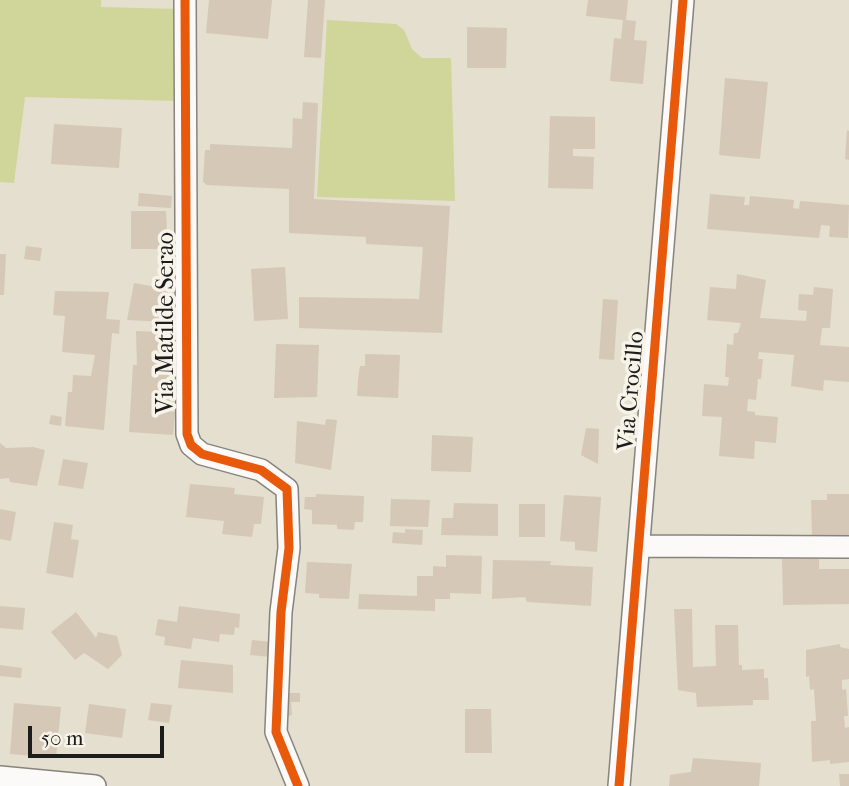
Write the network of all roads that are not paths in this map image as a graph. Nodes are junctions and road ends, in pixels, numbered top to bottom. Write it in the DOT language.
graph roads {
  1 [pos="185,0"];
  2 [pos="683,0"];
  3 [pos="639,546"];
  4 [pos="849,547"];
  5 [pos="0,777"];
  6 [pos="95,786"];
  7 [pos="298,786"];
  8 [pos="619,786"];
  1 -- 7 [label="street, Via Matilde Serao"];
  2 -- 3 [label="street, Via Crocillo"];
  3 -- 4 [label="street"];
  3 -- 8 [label="street, Via Crocillo"];
  5 -- 6 [label="street"];
}
